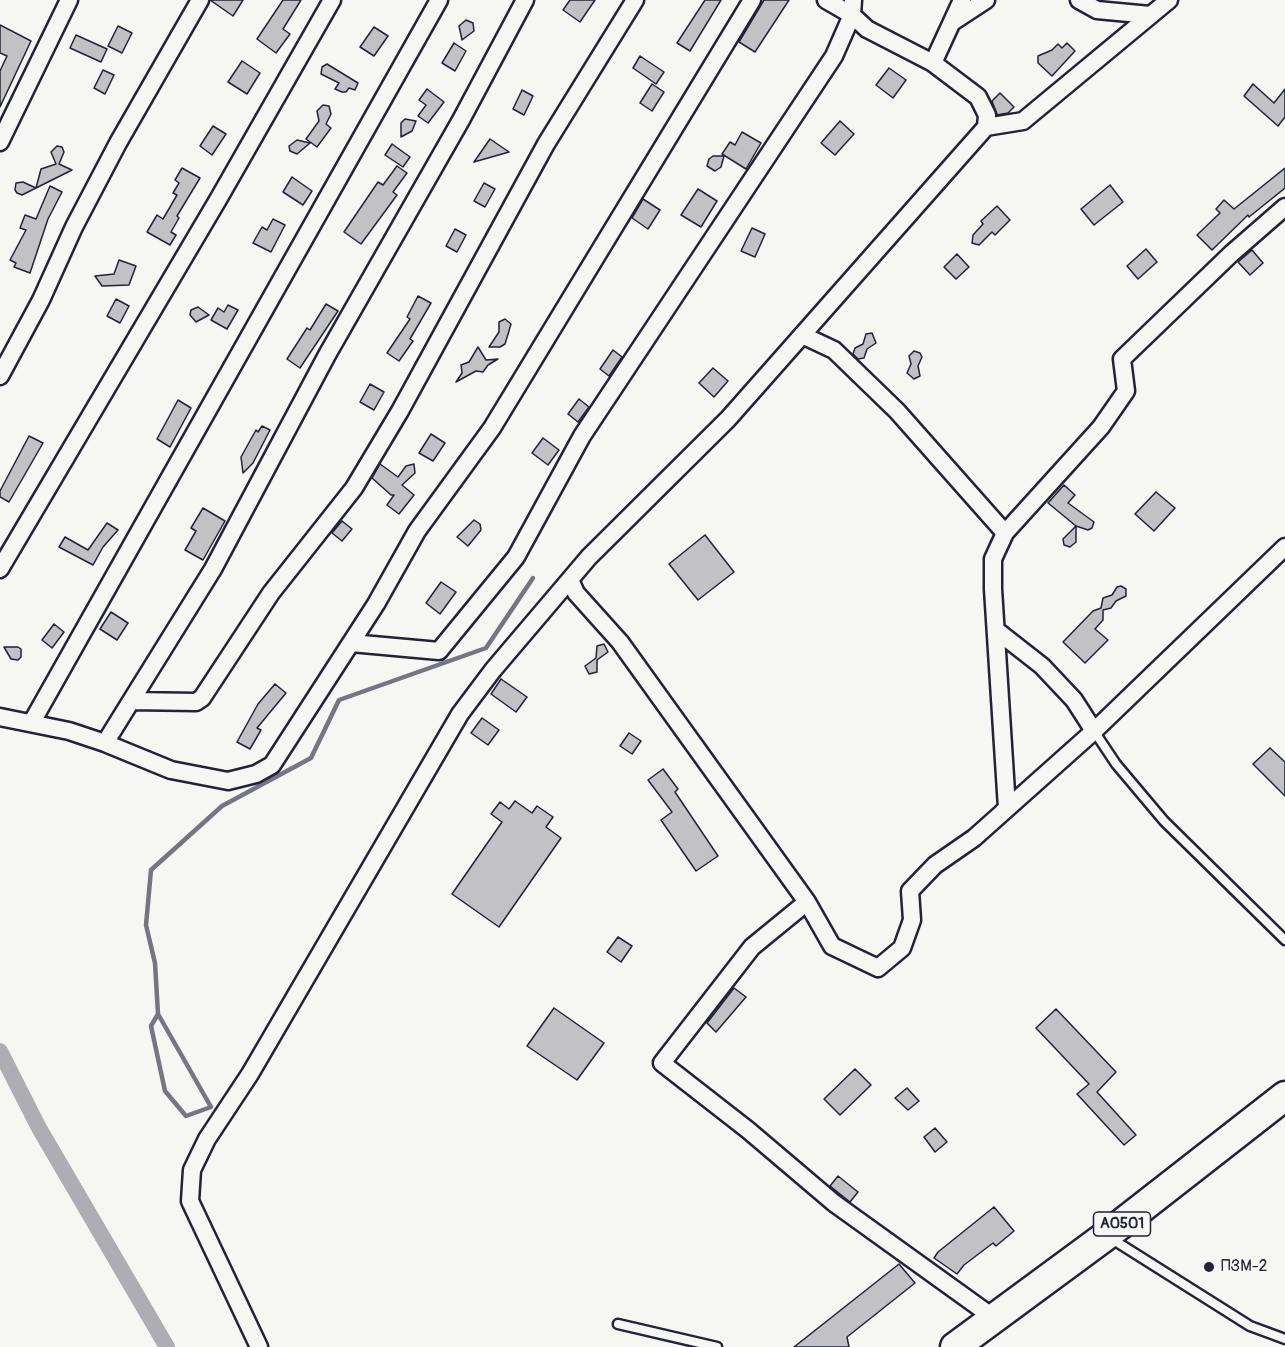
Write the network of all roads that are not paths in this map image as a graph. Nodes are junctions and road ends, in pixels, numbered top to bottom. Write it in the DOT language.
graph roads {
  1 [pos="69,0"];
  2 [pos="200,0"];
  3 [pos="332,0"];
  4 [pos="439,0"];
  5 [pos="525,0"];
  6 [pos="635,0"];
  7 [pos="752,0"];
  8 [pos="825,0"];
  9 [pos="962,0"];
  10 [pos="986,0"];
  11 [pos="1079,0"];
  12 [pos="1169,0"];
  13 [pos="852,8"];
  14 [pos="1150,15"];
  15 [pos="954,21"];
  16 [pos="933,63"];
  17 [pos="986,127"];
  18 [pos="0,142"];
  19 [pos="1285,207"];
  20 [pos="802,335"];
  21 [pos="0,376"];
  22 [pos="1005,533"];
  23 [pos="1285,547"];
  24 [pos="0,569"];
  25 [pos="570,582"];
  26 [pos="996,630"];
  27 [pos="351,643"];
  28 [pos="131,701"];
  29 [pos="0,717"];
  30 [pos="32,722"];
  31 [pos="1094,731"];
  32 [pos="105,743"];
  33 [pos="974,838"];
  34 [pos="807,902"];
  35 [pos="1285,940"];
  36 [pos="1285,1096"];
  37 [pos="1107,1235"];
  38 [pos="994,1317"];
  39 [pos="618,1324"];
  40 [pos="1285,1339"];
  41 [pos="259,1347"];
  42 [pos="717,1347"];
  43 [pos="955,1347"];
  1 -- 18 [label="street"];
  2 -- 21 [label="street"];
  3 -- 24 [label="street"];
  4 -- 30 [label="street"];
  5 -- 28 [label="street"];
  6 -- 28 [label="street"];
  7 -- 27 [label="street"];
  8 -- 13 [label="street"];
  9 -- 15 [label="street"];
  10 -- 15 [label="street"];
  11 -- 14 [label="street"];
  12 -- 14 [label="street"];
  13 -- 16 [label="street"];
  13 -- 27 [label="street"];
  14 -- 17 [label="street"];
  15 -- 16 [label="street"];
  16 -- 17 [label="street"];
  17 -- 20 [label="street"];
  19 -- 22 [label="street"];
  20 -- 22 [label="street"];
  20 -- 25 [label="street"];
  22 -- 26 [label="street"];
  23 -- 31 [label="street"];
  25 -- 34 [label="street"];
  25 -- 41 [label="street"];
  26 -- 31 [label="street"];
  26 -- 33 [label="street"];
  27 -- 32 [label="street"];
  28 -- 32 [label="street"];
  29 -- 30 [label="street"];
  30 -- 32 [label="street"];
  31 -- 33 [label="street"];
  31 -- 35 [label="lane"];
  33 -- 34 [label="street"];
  34 -- 38 [label="street"];
  36 -- 37 [label="highway, A0501"];
  37 -- 38 [label="highway, A0501"];
  37 -- 40 [label="lane"];
  38 -- 43 [label="highway, A0501"];
  39 -- 42 [label="lane"];
}
